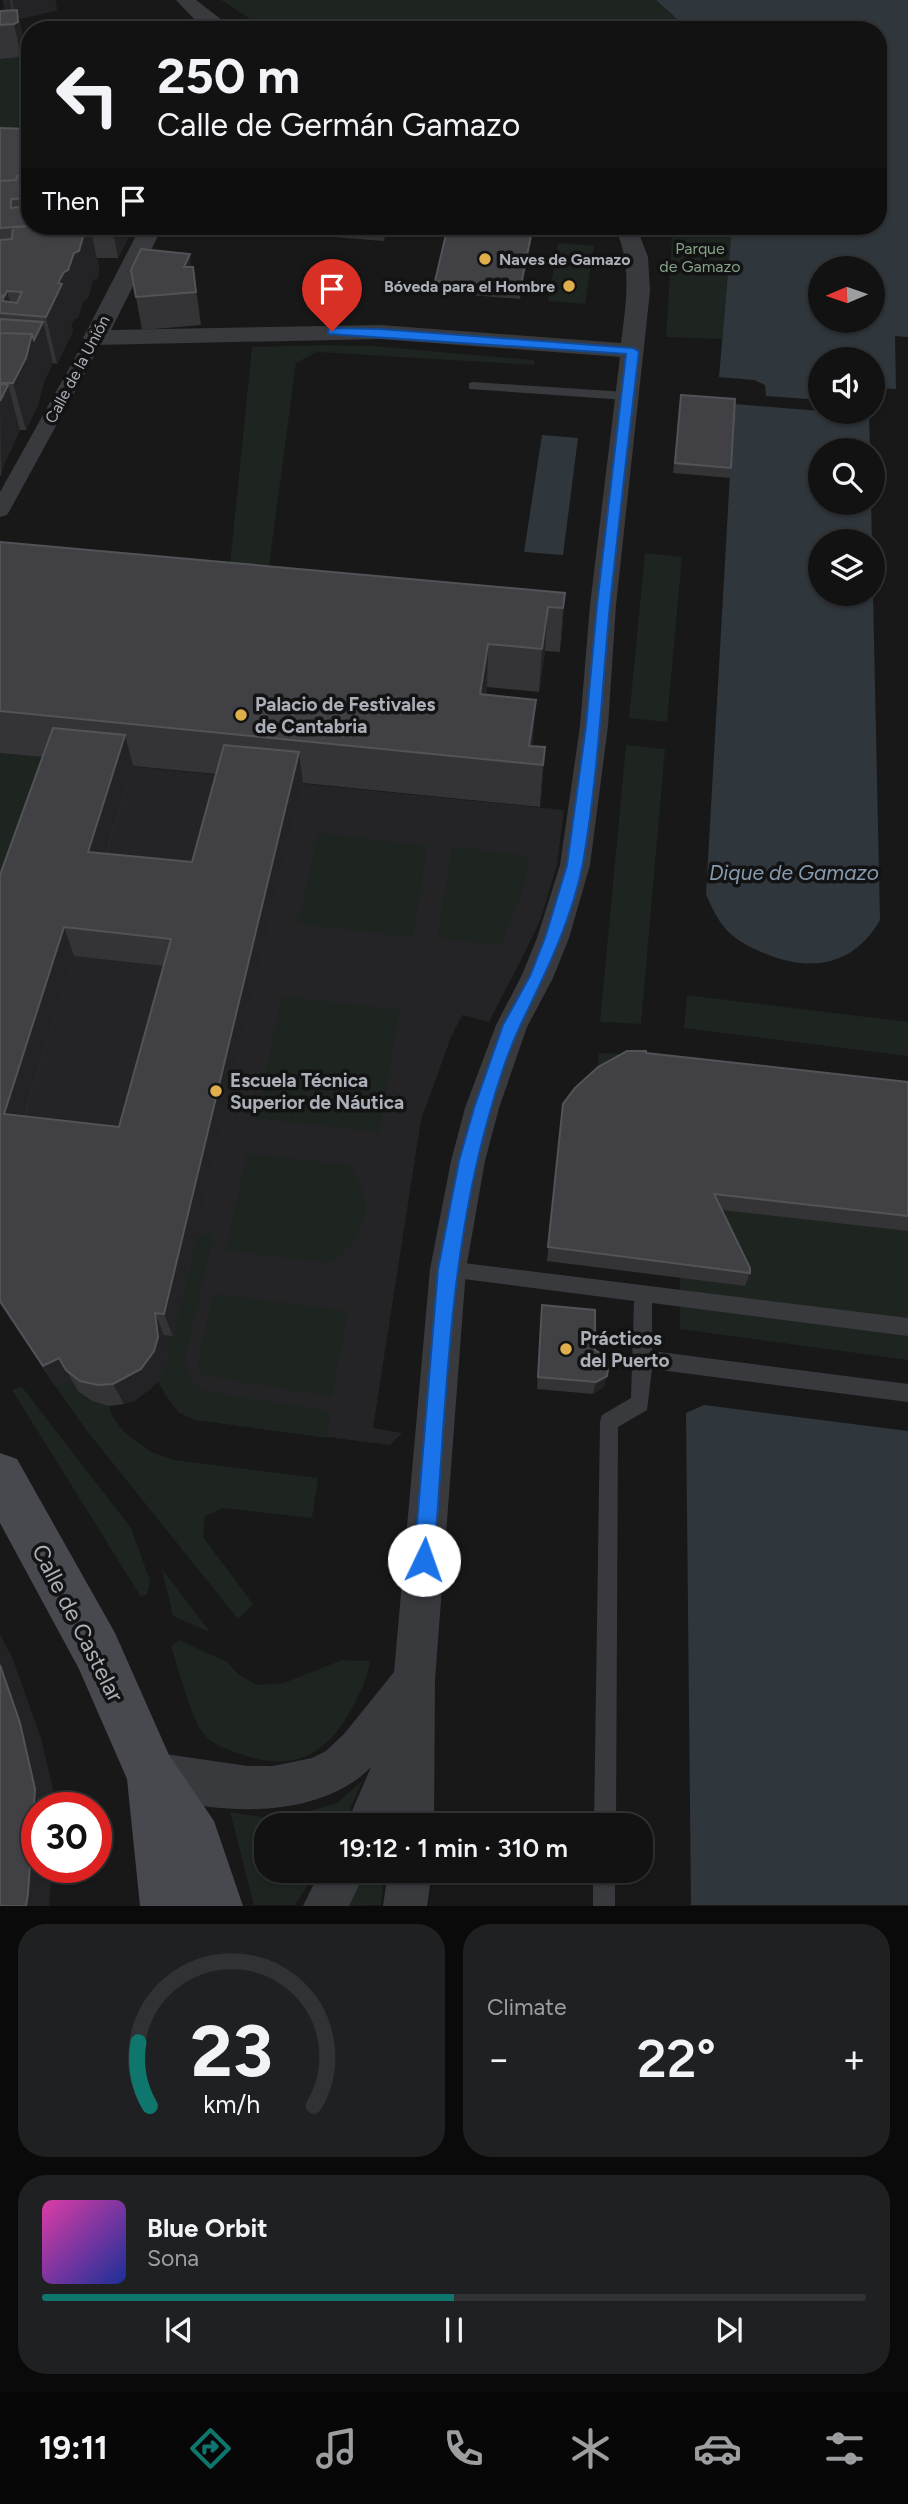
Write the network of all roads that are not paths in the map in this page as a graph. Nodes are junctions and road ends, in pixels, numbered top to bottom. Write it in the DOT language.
graph roads {
  1 [pos="185,0"];
  2 [pos="210,21"];
  3 [pos="147,235"];
  4 [pos="631,235"];
  5 [pos="95,338"];
  6 [pos="633,351"];
  7 [pos="473,386"];
  8 [pos="626,397"];
  9 [pos="0,510"];
  10 [pos="447,1269"];
  11 [pos="643,1293"];
  12 [pos="908,1326"];
  13 [pos="643,1359"];
  14 [pos="908,1394"];
  15 [pos="0,1476"];
  16 [pos="415,1680"];
  17 [pos="151,1773"];
  18 [pos="372,1813"];
  19 [pos="412,1813"];
  20 [pos="605,1813"];
  21 [pos="337,1883"];
  22 [pos="408,1883"];
  23 [pos="604,1883"];
  24 [pos="167,1906"];
  25 [pos="216,1906"];
  26 [pos="325,1906"];
  27 [pos="405,1906"];
  28 [pos="604,1906"];
  1 -- 2 [label="street"];
  3 -- 5 [label="street, Calle de la Unión"];
  4 -- 6 [label="street"];
  5 -- 6 [label="street"];
  5 -- 9 [label="street, Calle de la Unión"];
  6 -- 8 [label="street"];
  7 -- 8 [label="lane"];
  8 -- 10 [label="street"];
  10 -- 11 [label="lane"];
  10 -- 16 [label="street"];
  11 -- 12 [label="lane"];
  11 -- 13 [label="lane"];
  13 -- 14 [label="lane"];
  13 -- 20 [label="lane"];
  15 -- 17 [label="main road, Calle de Castelar"];
  16 -- 17 [label="street"];
  16 -- 18 [label="street"];
  16 -- 19 [label="street"];
  17 -- 24 [label="main road, Calle de Castelar"];
  17 -- 25 [label="main road, Calle de Castelar"];
  21 -- 26 [label="street"];
  22 -- 27 [label="street"];
  23 -- 28 [label="lane"];
}
